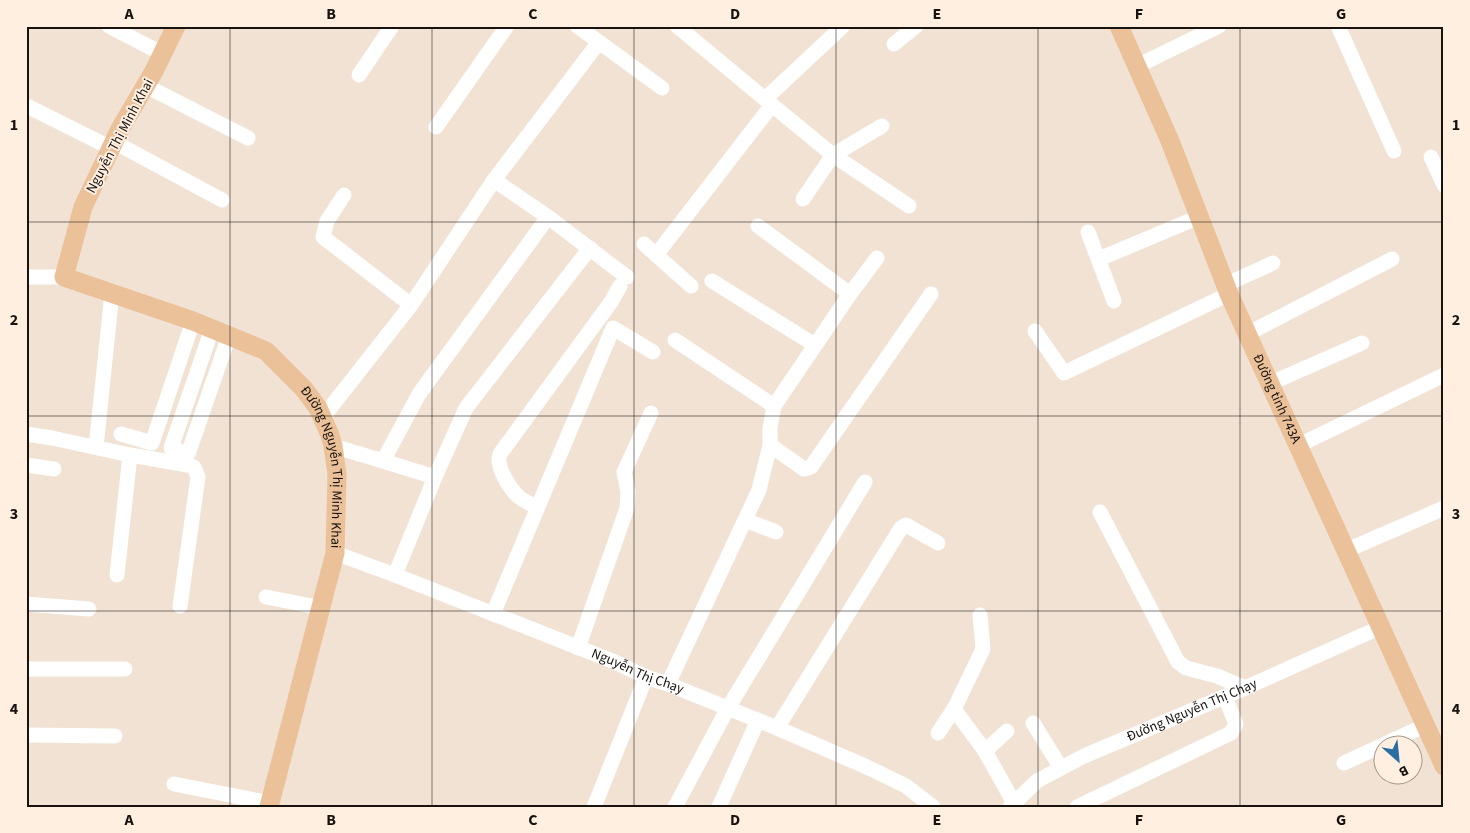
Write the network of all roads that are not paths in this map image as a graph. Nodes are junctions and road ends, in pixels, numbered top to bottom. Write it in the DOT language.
graph roads {
  1 [pos="108,26"];
  2 [pos="176,26"];
  3 [pos="392,26"];
  4 [pos="507,26"];
  5 [pos="577,26"];
  6 [pos="677,26"];
  7 [pos="843,26"];
  8 [pos="916,26"];
  9 [pos="1119,26"];
  10 [pos="1219,26"];
  11 [pos="1338,26"];
  12 [pos="596,34"];
  13 [pos="894,44"];
  14 [pos="163,54"];
  15 [pos="1136,66"];
  16 [pos="359,75"];
  17 [pos="146,86"];
  18 [pos="662,88"];
  19 [pos="768,102"];
  20 [pos="28,107"];
  21 [pos="882,126"];
  22 [pos="436,127"];
  23 [pos="248,138"];
  24 [pos="112,145"];
  25 [pos="1394,151"];
  26 [pos="834,155"];
  27 [pos="1431,157"];
  28 [pos="494,180"];
  29 [pos="1444,185"];
  30 [pos="344,194"];
  31 [pos="803,199"];
  32 [pos="222,200"];
  33 [pos="909,206"];
  34 [pos="548,217"];
  35 [pos="1199,217"];
  36 [pos="758,226"];
  37 [pos="1088,232"];
  38 [pos="644,244"];
  39 [pos="590,248"];
  40 [pos="656,255"];
  41 [pos="877,258"];
  42 [pos="1099,259"];
  43 [pos="1392,259"];
  44 [pos="1273,263"];
  45 [pos="26,277"];
  46 [pos="64,277"];
  47 [pos="712,281"];
  48 [pos="691,286"];
  49 [pos="1227,290"];
  50 [pos="112,293"];
  51 [pos="850,294"];
  52 [pos="931,294"];
  53 [pos="1114,301"];
  54 [pos="411,305"];
  55 [pos="599,318"];
  56 [pos="193,321"];
  57 [pos="612,328"];
  58 [pos="1035,331"];
  59 [pos="220,332"];
  60 [pos="1247,334"];
  61 [pos="675,340"];
  62 [pos="1362,343"];
  63 [pos="815,345"];
  64 [pos="653,352"];
  65 [pos="1444,375"];
  66 [pos="1269,384"];
  67 [pos="774,406"];
  68 [pos="651,413"];
  69 [pos="323,417"];
  70 [pos="26,434"];
  71 [pos="121,434"];
  72 [pos="152,442"];
  73 [pos="770,445"];
  74 [pos="333,446"];
  75 [pos="1297,446"];
  76 [pos="96,447"];
  77 [pos="130,456"];
  78 [pos="383,461"];
  79 [pos="26,465"];
  80 [pos="54,469"];
  81 [pos="435,477"];
  82 [pos="866,482"];
  83 [pos="537,507"];
  84 [pos="1444,508"];
  85 [pos="1100,512"];
  86 [pos="745,520"];
  87 [pos="776,532"];
  88 [pos="938,543"];
  89 [pos="1345,551"];
  90 [pos="335,553"];
  91 [pos="118,575"];
  92 [pos="395,575"];
  93 [pos="266,597"];
  94 [pos="26,604"];
  95 [pos="180,606"];
  96 [pos="322,608"];
  97 [pos="89,609"];
  98 [pos="493,614"];
  99 [pos="980,615"];
  100 [pos="1381,628"];
  101 [pos="578,648"];
  102 [pos="125,669"];
  103 [pos="26,670"];
  104 [pos="646,677"];
  105 [pos="668,684"];
  106 [pos="1245,688"];
  107 [pos="1225,697"];
  108 [pos="728,708"];
  109 [pos="954,709"];
  110 [pos="758,720"];
  111 [pos="1033,723"];
  112 [pos="1426,725"];
  113 [pos="777,728"];
  114 [pos="1007,731"];
  115 [pos="938,733"];
  116 [pos="26,736"];
  117 [pos="115,736"];
  118 [pos="985,751"];
  119 [pos="1344,764"];
  120 [pos="1444,766"];
  121 [pos="1061,768"];
  122 [pos="174,784"];
  123 [pos="270,805"];
  124 [pos="1012,805"];
  125 [pos="594,807"];
  126 [pos="675,807"];
  127 [pos="719,807"];
  128 [pos="933,807"];
  129 [pos="1077,807"];
  1 -- 14 [label="street"];
  2 -- 14 [label="main road, Nguyễn Thị Minh Khai"];
  3 -- 16 [label="street"];
  4 -- 22 [label="street"];
  5 -- 12 [label="street"];
  6 -- 19 [label="street"];
  7 -- 19 [label="street"];
  8 -- 13 [label="street"];
  9 -- 15 [label="main road, Đường tỉnh 743A"];
  10 -- 15 [label="street"];
  11 -- 25 [label="street"];
  12 -- 18 [label="street"];
  12 -- 28 [label="street"];
  14 -- 17 [label="main road, Nguyễn Thị Minh Khai"];
  15 -- 35 [label="main road, Đường tỉnh 743A"];
  17 -- 23 [label="street"];
  17 -- 24 [label="main road, Nguyễn Thị Minh Khai"];
  19 -- 26 [label="street"];
  19 -- 40 [label="street"];
  20 -- 24 [label="street"];
  21 -- 26 [label="street"];
  24 -- 32 [label="street"];
  24 -- 46 [label="main road, Nguyễn Thị Minh Khai"];
  26 -- 31 [label="street"];
  26 -- 33 [label="street"];
  27 -- 29 [label="street"];
  28 -- 34 [label="street"];
  28 -- 54 [label="street"];
  30 -- 54 [label="street"];
  34 -- 39 [label="street"];
  34 -- 78 [label="street"];
  35 -- 42 [label="street"];
  35 -- 49 [label="main road, Đường tỉnh 743A"];
  36 -- 51 [label="street"];
  37 -- 42 [label="street"];
  38 -- 40 [label="street"];
  39 -- 55 [label="street"];
  39 -- 81 [label="street"];
  40 -- 48 [label="street"];
  41 -- 51 [label="street"];
  42 -- 53 [label="street"];
  43 -- 60 [label="street"];
  44 -- 49 [label="street"];
  45 -- 46 [label="street"];
  46 -- 50 [label="main road, Đường Nguyễn Thị Minh Khai"];
  47 -- 63 [label="street"];
  49 -- 58 [label="street"];
  49 -- 60 [label="main road, Đường tỉnh 743A"];
  50 -- 56 [label="main road, Đường Nguyễn Thị Minh Khai"];
  50 -- 76 [label="street"];
  51 -- 63 [label="street"];
  52 -- 73 [label="street"];
  54 -- 69 [label="street"];
  55 -- 57 [label="street"];
  55 -- 83 [label="street"];
  56 -- 59 [label="main road, Đường Nguyễn Thị Minh Khai"];
  56 -- 72 [label="street"];
  57 -- 64 [label="street"];
  57 -- 83 [label="street"];
  59 -- 69 [label="main road, Đường Nguyễn Thị Minh Khai"];
  59 -- 72 [label="street"];
  60 -- 66 [label="main road, Đường tỉnh 743A"];
  61 -- 67 [label="street"];
  62 -- 66 [label="street"];
  63 -- 67 [label="street"];
  65 -- 75 [label="street"];
  66 -- 75 [label="main road, Đường tỉnh 743A"];
  67 -- 73 [label="street"];
  68 -- 101 [label="street"];
  69 -- 74 [label="main road, Đường Nguyễn Thị Minh Khai"];
  70 -- 76 [label="street"];
  71 -- 72 [label="street"];
  73 -- 86 [label="street"];
  74 -- 78 [label="street"];
  74 -- 90 [label="main road, Đường Nguyễn Thị Minh Khai"];
  75 -- 89 [label="main road, Đường tỉnh 743A"];
  76 -- 77 [label="street"];
  77 -- 91 [label="street"];
  77 -- 95 [label="street"];
  78 -- 81 [label="street"];
  79 -- 80 [label="street"];
  81 -- 92 [label="street"];
  82 -- 108 [label="street"];
  83 -- 98 [label="street"];
  84 -- 89 [label="street"];
  85 -- 106 [label="street"];
  86 -- 87 [label="street"];
  86 -- 105 [label="street"];
  88 -- 113 [label="street"];
  89 -- 100 [label="main road, Đường tỉnh 743A"];
  90 -- 92 [label="street, Nguyễn Thị Chạy"];
  90 -- 96 [label="main road, Đường Nguyễn Thị Minh Khai"];
  92 -- 98 [label="street, Nguyễn Thị Chạy"];
  93 -- 96 [label="street"];
  94 -- 97 [label="street"];
  96 -- 123 [label="main road, Đường Nguyễn Thị Minh Khai"];
  98 -- 101 [label="street, Nguyễn Thị Chạy"];
  99 -- 109 [label="street"];
  100 -- 106 [label="street, Đường Nguyễn Thị Chạy"];
  100 -- 112 [label="main road, Đường tỉnh 743A"];
  101 -- 104 [label="street, Nguyễn Thị Chạy"];
  102 -- 103 [label="street"];
  104 -- 105 [label="street, Nguyễn Thị Chạy"];
  104 -- 125 [label="street"];
  105 -- 108 [label="street, Nguyễn Thị Chạy"];
  106 -- 107 [label="street, Đường Nguyễn Thị Chạy"];
  107 -- 121 [label="street, Đường Nguyễn Thị Chạy"];
  107 -- 129 [label="street"];
  108 -- 110 [label="street, Nguyễn Thị Chạy"];
  108 -- 126 [label="street"];
  109 -- 115 [label="street"];
  109 -- 118 [label="street"];
  110 -- 113 [label="street, Nguyễn Thị Chạy"];
  110 -- 127 [label="street"];
  111 -- 121 [label="street"];
  112 -- 119 [label="street"];
  112 -- 120 [label="main road, Đường tỉnh 743A"];
  113 -- 128 [label="street, Nguyễn Thị Chạy"];
  114 -- 118 [label="street"];
  116 -- 117 [label="street"];
  118 -- 124 [label="street"];
  121 -- 124 [label="street, Đường Nguyễn Thị Chạy"];
  122 -- 123 [label="street"];
}
